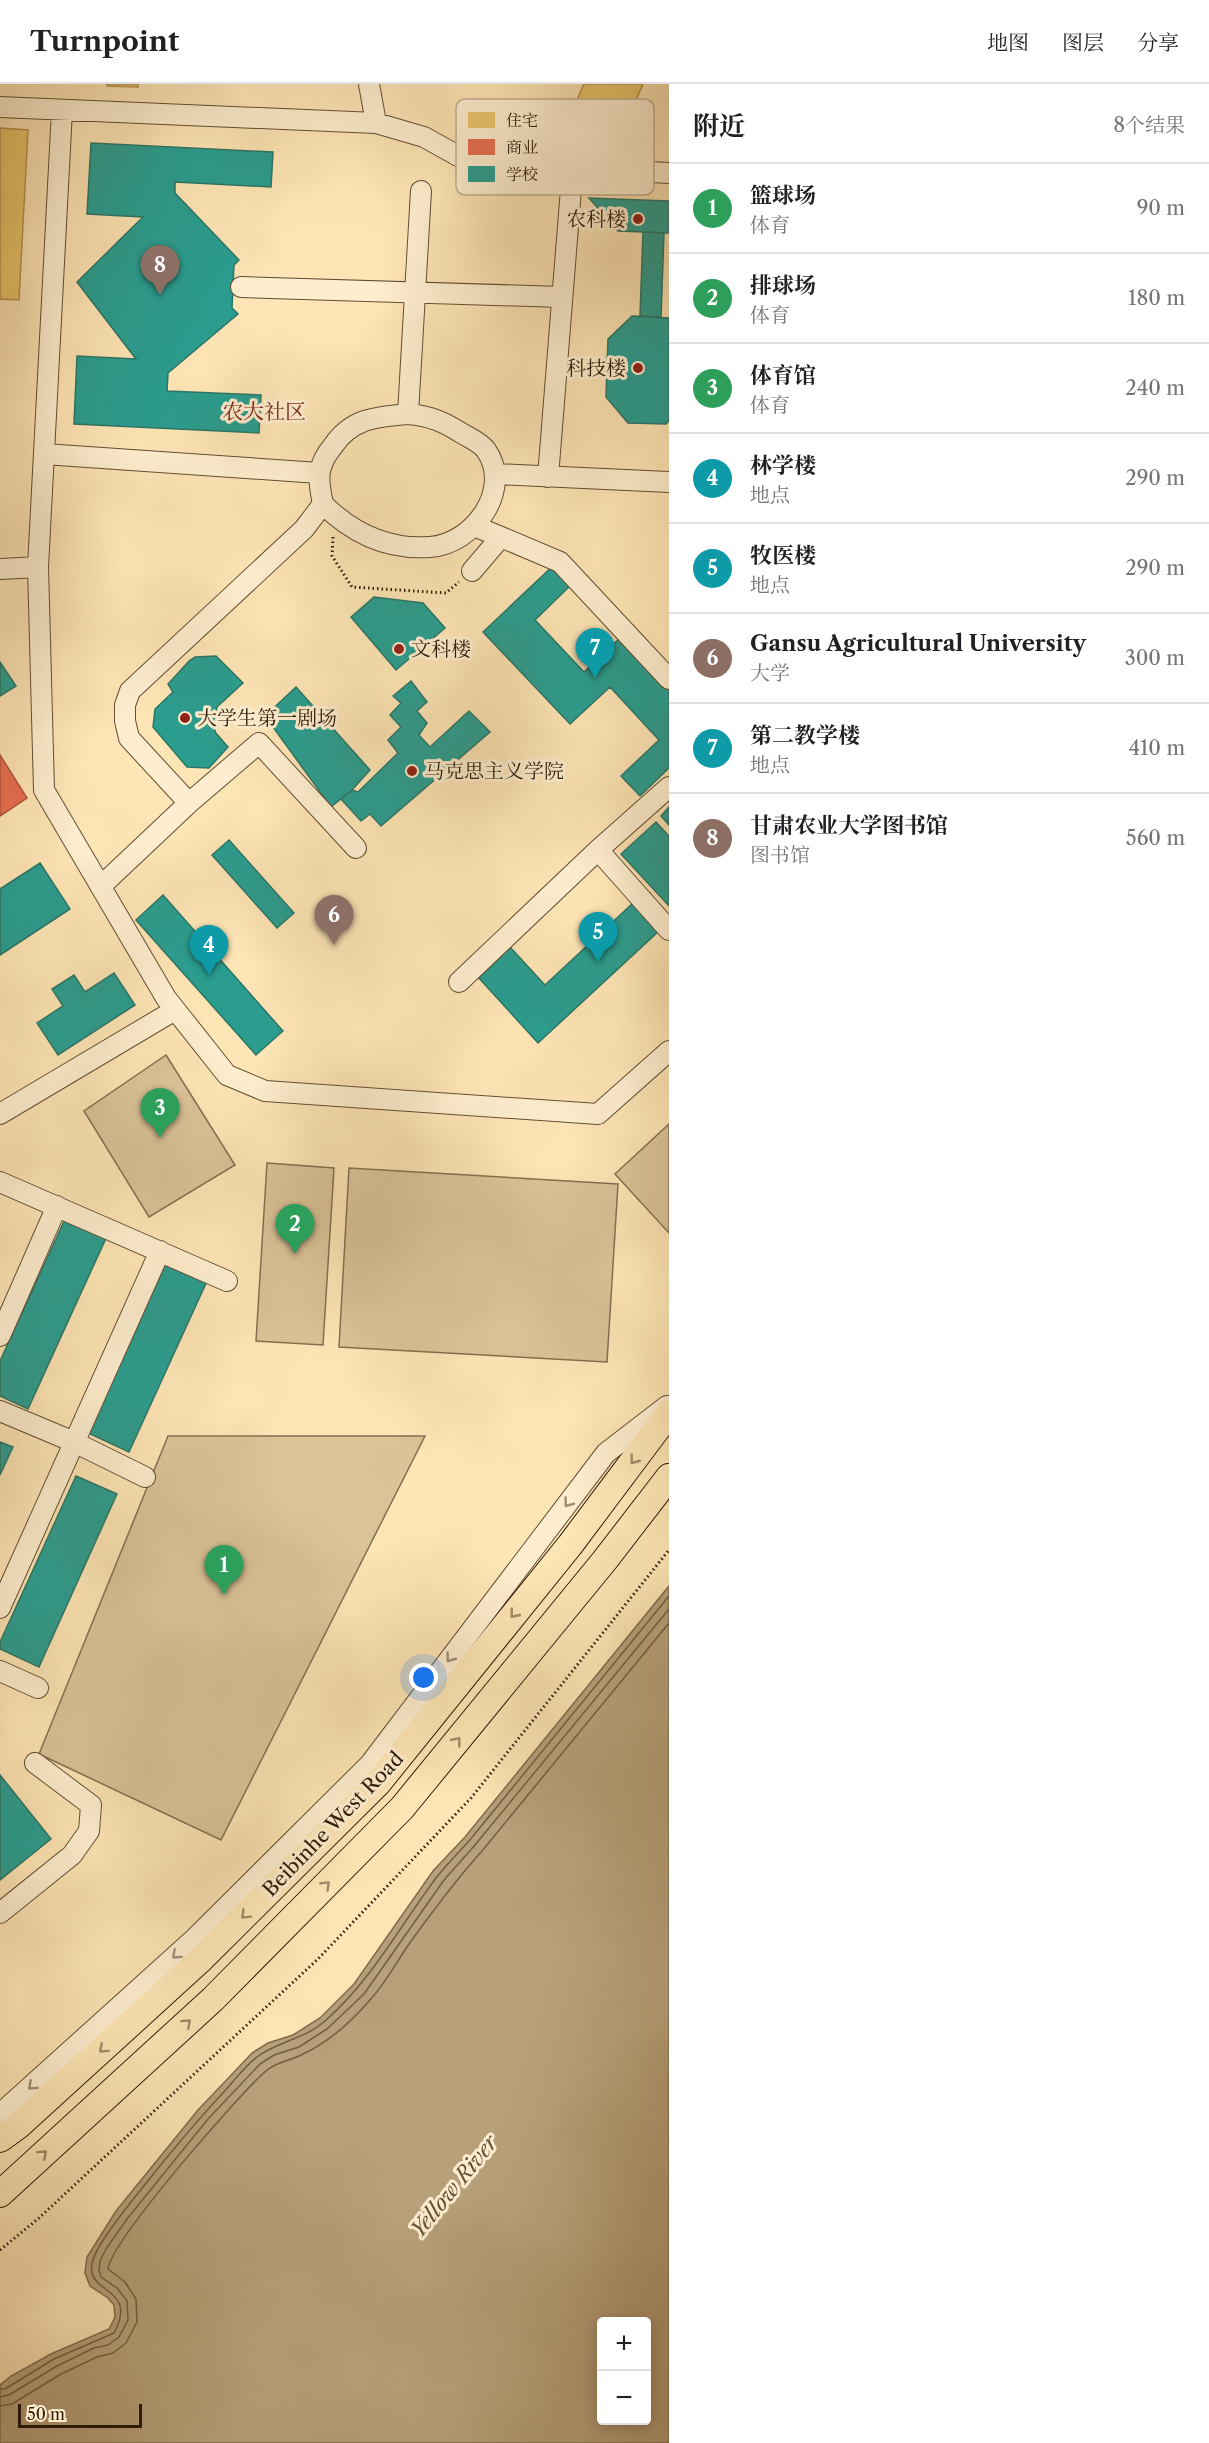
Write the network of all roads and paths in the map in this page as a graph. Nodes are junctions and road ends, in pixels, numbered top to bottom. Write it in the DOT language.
graph roads {
  1 [pos="369,84"];
  2 [pos="0,107"];
  3 [pos="62,110"];
  4 [pos="376,123"];
  5 [pos="456,155"];
  6 [pos="654,172"];
  7 [pos="669,173"];
  8 [pos="421,191"];
  9 [pos="570,195"];
  10 [pos="242,286"];
  11 [pos="414,294"];
  12 [pos="562,297"];
  13 [pos="408,414"];
  14 [pos="44,454"];
  15 [pos="319,473"];
  16 [pos="496,474"];
  17 [pos="548,477"];
  18 [pos="669,482"];
  19 [pos="323,504"];
  20 [pos="474,526"];
  21 [pos="501,537"];
  22 [pos="332,556"];
  23 [pos="38,567"];
  24 [pos="0,570"];
  25 [pos="472,571"];
  26 [pos="446,593"];
  27 [pos="669,679"];
  28 [pos="669,787"];
  29 [pos="189,803"];
  30 [pos="356,848"];
  31 [pos="598,850"];
  32 [pos="101,886"];
  33 [pos="669,930"];
  34 [pos="459,982"];
  35 [pos="175,1010"];
  36 [pos="669,1051"];
  37 [pos="0,1114"];
  38 [pos="0,1182"];
  39 [pos="57,1206"];
  40 [pos="160,1251"];
  41 [pos="227,1281"];
  42 [pos="0,1336"];
  43 [pos="669,1404"];
  44 [pos="0,1411"];
  45 [pos="669,1413"];
  46 [pos="74,1442"];
  47 [pos="146,1476"];
  48 [pos="669,1477"];
  49 [pos="669,1550"];
  50 [pos="0,1608"];
  51 [pos="0,1671"];
  52 [pos="38,1688"];
  53 [pos="35,1763"];
  54 [pos="0,1913"];
  55 [pos="0,2114"];
  56 [pos="0,2139"];
  57 [pos="0,2193"];
  58 [pos="0,2250"];
  1 -- 4 [label="street"];
  2 -- 3 [label="street"];
  3 -- 4 [label="street"];
  3 -- 14 [label="street"];
  4 -- 5 [label="street"];
  6 -- 7 [label="street"];
  8 -- 11 [label="street"];
  9 -- 12 [label="street"];
  10 -- 11 [label="street"];
  11 -- 12 [label="street"];
  11 -- 13 [label="street"];
  12 -- 17 [label="street"];
  13 -- 15 [label="street"];
  13 -- 16 [label="street"];
  14 -- 15 [label="street"];
  14 -- 23 [label="street"];
  15 -- 19 [label="street"];
  16 -- 17 [label="street"];
  16 -- 20 [label="street"];
  17 -- 18 [label="street"];
  19 -- 20 [label="street"];
  19 -- 29 [label="street"];
  20 -- 21 [label="street"];
  21 -- 25 [label="street"];
  21 -- 27 [label="street"];
  22 -- 26 [label="path"];
  23 -- 24 [label="street"];
  23 -- 32 [label="street"];
  28 -- 31 [label="street"];
  29 -- 30 [label="street"];
  29 -- 32 [label="street"];
  31 -- 33 [label="street"];
  31 -- 34 [label="street"];
  32 -- 35 [label="street"];
  35 -- 36 [label="street"];
  35 -- 37 [label="street"];
  38 -- 39 [label="street"];
  39 -- 40 [label="street"];
  39 -- 42 [label="street"];
  40 -- 41 [label="street"];
  40 -- 46 [label="street"];
  43 -- 55 [label="street, one-way"];
  44 -- 46 [label="street"];
  45 -- 56 [label="main road, Beibinhe West Road, one-way"];
  46 -- 47 [label="street"];
  46 -- 50 [label="street"];
  57 -- 48 [label="main road, Beibinhe West Road, one-way"];
  49 -- 58 [label="path"];
  51 -- 52 [label="street"];
  53 -- 54 [label="street"];
}
